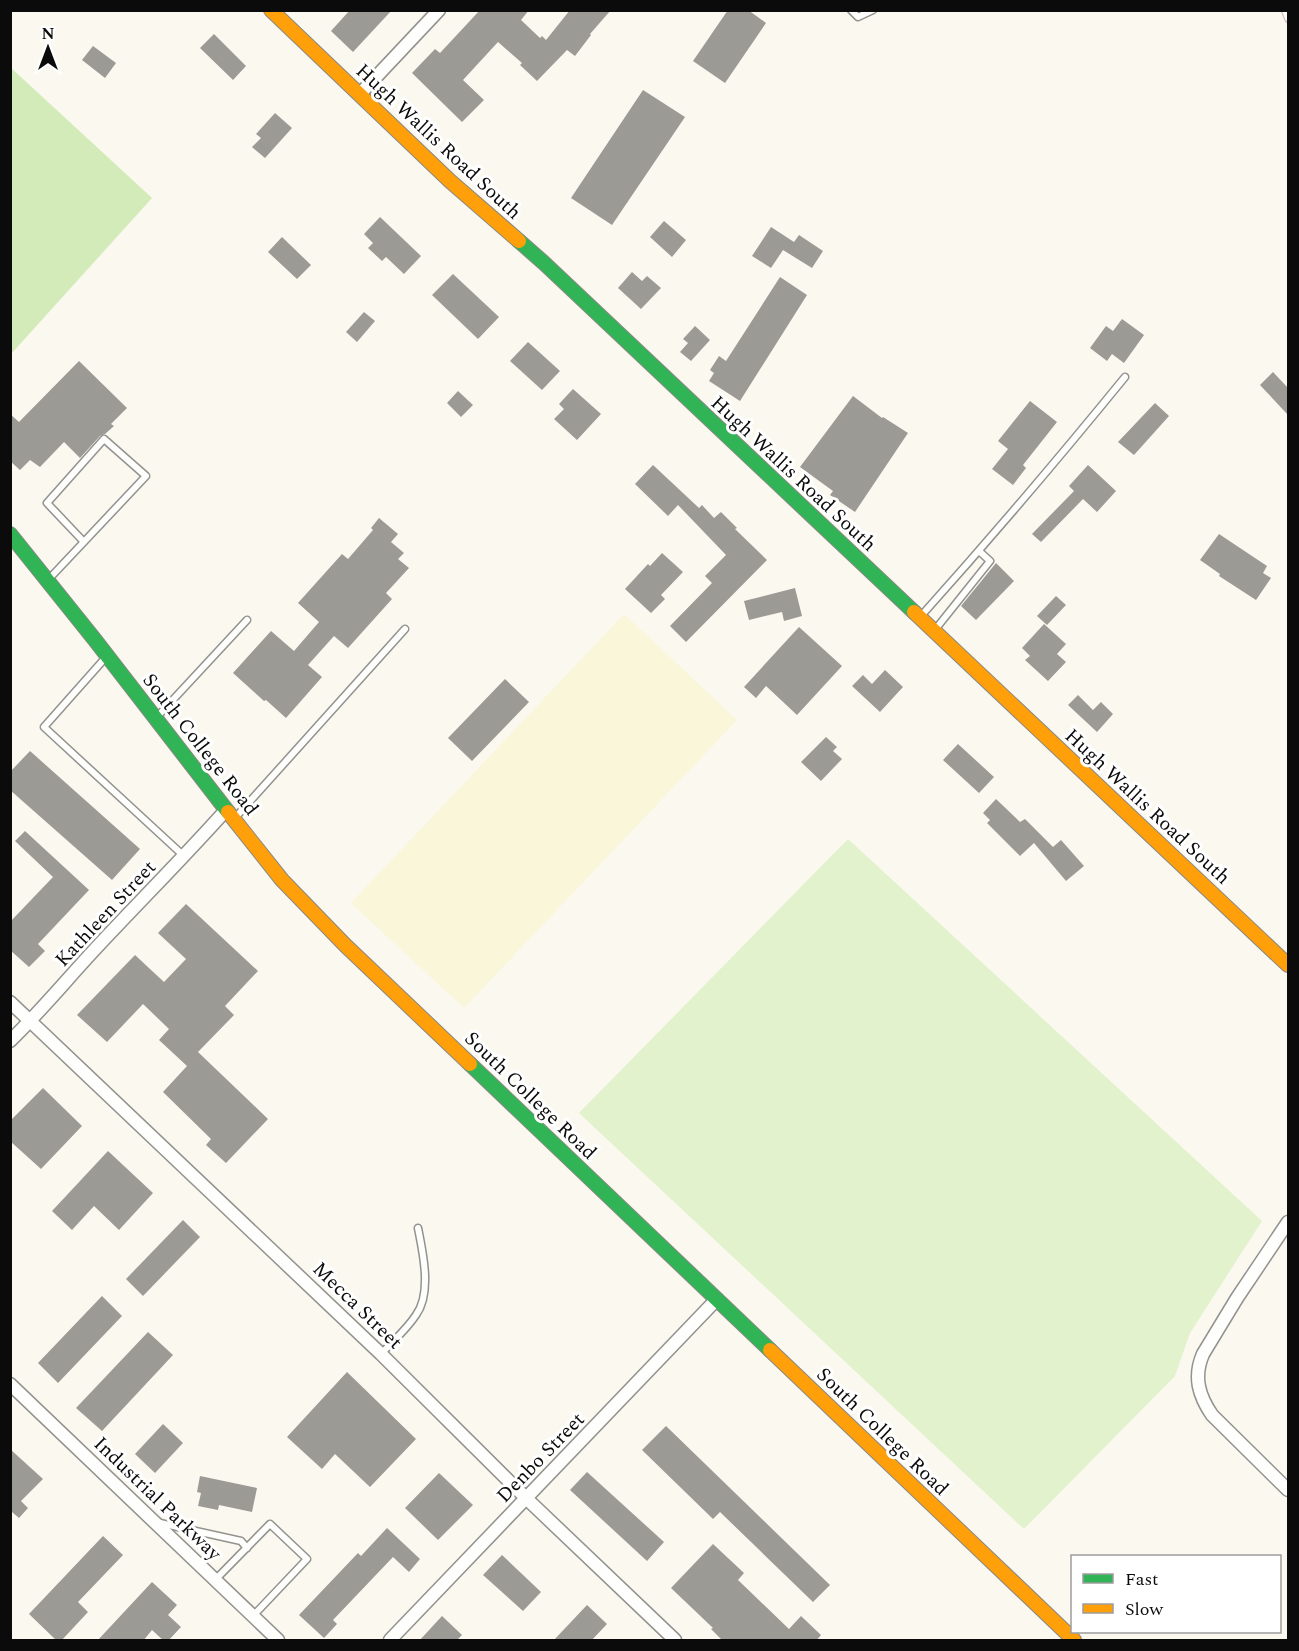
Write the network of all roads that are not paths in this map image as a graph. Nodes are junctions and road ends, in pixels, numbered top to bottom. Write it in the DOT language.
graph roads {
  1 [pos="271,10"];
  2 [pos="440,10"];
  3 [pos="851,10"];
  4 [pos="873,10"];
  5 [pos="360,94"];
  6 [pos="1125,377"];
  7 [pos="10,534"];
  8 [pos="84,542"];
  9 [pos="979,551"];
  10 [pos="48,580"];
  11 [pos="919,618"];
  12 [pos="247,620"];
  13 [pos="405,629"];
  14 [pos="933,631"];
  15 [pos="107,655"];
  16 [pos="156,718"];
  17 [pos="230,815"];
  18 [pos="184,857"];
  19 [pos="1288,965"];
  20 [pos="10,1002"];
  21 [pos="31,1021"];
  22 [pos="10,1041"];
  23 [pos="1288,1222"];
  24 [pos="418,1228"];
  25 [pos="717,1299"];
  26 [pos="381,1354"];
  27 [pos="10,1384"];
  28 [pos="1288,1490"];
  29 [pos="527,1499"];
  30 [pos="153,1521"];
  31 [pos="247,1548"];
  32 [pos="215,1580"];
  33 [pos="253,1616"];
  34 [pos="278,1641"];
  35 [pos="390,1641"];
  36 [pos="675,1641"];
  37 [pos="1074,1641"];
  1 -- 5 [label="street, Hugh Wallis Road South"];
  2 -- 5 [label="street"];
  3 -- 4 [label="lane"];
  5 -- 11 [label="street, Hugh Wallis Road South"];
  6 -- 9 [label="lane"];
  7 -- 10 [label="street, South College Road"];
  8 -- 8 [label="lane"];
  8 -- 10 [label="lane"];
  9 -- 11 [label="lane"];
  9 -- 14 [label="lane"];
  10 -- 15 [label="street, South College Road"];
  11 -- 14 [label="street, Hugh Wallis Road South"];
  12 -- 16 [label="lane"];
  13 -- 17 [label="lane"];
  14 -- 19 [label="street, Hugh Wallis Road South"];
  15 -- 16 [label="street, South College Road"];
  15 -- 18 [label="lane"];
  16 -- 17 [label="street, South College Road"];
  17 -- 18 [label="street, Kathleen Street"];
  17 -- 25 [label="street, South College Road"];
  18 -- 21 [label="street, Kathleen Street"];
  20 -- 21 [label="street, Mecca Street"];
  21 -- 22 [label="street, Kathleen Street"];
  21 -- 26 [label="street, Mecca Street"];
  23 -- 28 [label="street"];
  24 -- 26 [label="lane"];
  25 -- 29 [label="street, Denbo Street"];
  25 -- 37 [label="street, South College Road"];
  26 -- 29 [label="street, Mecca Street"];
  27 -- 30 [label="street, Industrial Parkway"];
  29 -- 35 [label="street, Denbo Street"];
  29 -- 36 [label="street, Mecca Street"];
  30 -- 31 [label="lane"];
  30 -- 32 [label="street, Industrial Parkway"];
  31 -- 32 [label="lane"];
  31 -- 33 [label="lane"];
  32 -- 33 [label="street, Industrial Parkway"];
  33 -- 34 [label="street, Industrial Parkway"];
}
